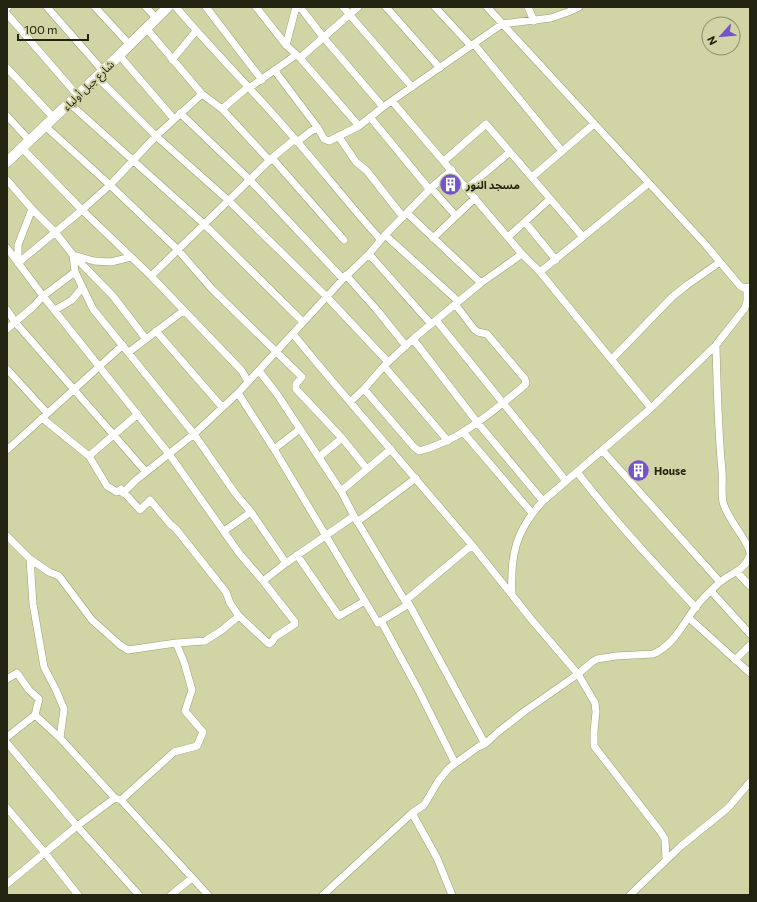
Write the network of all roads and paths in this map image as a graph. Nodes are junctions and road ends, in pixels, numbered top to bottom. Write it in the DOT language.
graph roads {
  1 [pos="47,7"];
  2 [pos="95,7"];
  3 [pos="146,7"];
  4 [pos="168,7"];
  5 [pos="176,7"];
  6 [pos="206,7"];
  7 [pos="256,7"];
  8 [pos="296,7"];
  9 [pos="300,7"];
  10 [pos="343,7"];
  11 [pos="358,7"];
  12 [pos="386,7"];
  13 [pos="435,7"];
  14 [pos="487,7"];
  15 [pos="528,7"];
  16 [pos="579,7"];
  17 [pos="7,14"];
  18 [pos="350,15"];
  19 [pos="156,19"];
  20 [pos="534,21"];
  21 [pos="502,24"];
  22 [pos="147,29"];
  23 [pos="196,31"];
  24 [pos="324,38"];
  25 [pos="130,45"];
  26 [pos="286,45"];
  27 [pos="472,45"];
  28 [pos="119,55"];
  29 [pos="298,57"];
  30 [pos="172,60"];
  31 [pos="7,68"];
  32 [pos="440,68"];
  33 [pos="275,71"];
  34 [pos="100,74"];
  35 [pos="262,80"];
  36 [pos="249,87"];
  37 [pos="412,87"];
  38 [pos="202,94"];
  39 [pos="78,96"];
  40 [pos="392,101"];
  41 [pos="69,103"];
  42 [pos="383,107"];
  43 [pos="222,109"];
  44 [pos="180,113"];
  45 [pos="7,116"];
  46 [pos="370,117"];
  47 [pos="54,118"];
  48 [pos="174,119"];
  49 [pos="594,124"];
  50 [pos="45,126"];
  51 [pos="359,126"];
  52 [pos="318,128"];
  53 [pos="156,136"];
  54 [pos="339,137"];
  55 [pos="296,140"];
  56 [pos="30,141"];
  57 [pos="22,148"];
  58 [pos="562,151"];
  59 [pos="510,152"];
  60 [pos="271,159"];
  61 [pos="132,161"];
  62 [pos="444,161"];
  63 [pos="7,162"];
  64 [pos="452,170"];
  65 [pos="532,177"];
  66 [pos="7,180"];
  67 [pos="250,180"];
  68 [pos="649,183"];
  69 [pos="110,185"];
  70 [pos="467,188"];
  71 [pos="430,189"];
  72 [pos="475,198"];
  73 [pos="550,199"];
  74 [pos="229,201"];
  75 [pos="32,209"];
  76 [pos="82,210"];
  77 [pos="405,215"];
  78 [pos="456,216"];
  79 [pos="525,222"];
  80 [pos="205,225"];
  81 [pos="55,232"];
  82 [pos="383,237"];
  83 [pos="508,237"];
  84 [pos="583,237"];
  85 [pos="433,238"];
  86 [pos="344,240"];
  87 [pos="7,248"];
  88 [pos="178,250"];
  89 [pos="369,254"];
  90 [pos="522,254"];
  91 [pos="9,255"];
  92 [pos="73,255"];
  93 [pos="131,257"];
  94 [pos="556,260"];
  95 [pos="720,262"];
  96 [pos="18,263"];
  97 [pos="75,272"];
  98 [pos="540,272"];
  99 [pos="151,276"];
  100 [pos="345,277"];
  101 [pos="481,283"];
  102 [pos="82,288"];
  103 [pos="749,288"];
  104 [pos="43,296"];
  105 [pos="326,296"];
  106 [pos="457,302"];
  107 [pos="7,310"];
  108 [pos="55,310"];
  109 [pos="183,311"];
  110 [pos="15,322"];
  111 [pos="303,322"];
  112 [pos="434,322"];
  113 [pos="7,328"];
  114 [pos="156,332"];
  115 [pos="294,334"];
  116 [pos="146,338"];
  117 [pos="413,339"];
  118 [pos="123,345"];
  119 [pos="406,346"];
  120 [pos="716,346"];
  121 [pos="129,352"];
  122 [pos="277,352"];
  123 [pos="612,359"];
  124 [pos="386,364"];
  125 [pos="99,366"];
  126 [pos="7,369"];
  127 [pos="259,371"];
  128 [pos="248,382"];
  129 [pos="74,389"];
  130 [pos="364,389"];
  131 [pos="238,393"];
  132 [pos="350,402"];
  133 [pos="503,403"];
  134 [pos="222,407"];
  135 [pos="651,408"];
  136 [pos="138,414"];
  137 [pos="44,415"];
  138 [pos="477,422"];
  139 [pos="300,428"];
  140 [pos="463,432"];
  141 [pos="113,434"];
  142 [pos="194,434"];
  143 [pos="342,438"];
  144 [pos="448,441"];
  145 [pos="274,449"];
  146 [pos="391,449"];
  147 [pos="7,450"];
  148 [pos="602,450"];
  149 [pos="169,454"];
  150 [pos="89,456"];
  151 [pos="319,457"];
  152 [pos="367,469"];
  153 [pos="146,472"];
  154 [pos="577,472"];
  155 [pos="416,478"];
  156 [pos="566,481"];
  157 [pos="341,491"];
  158 [pos="123,493"];
  159 [pos="543,501"];
  160 [pos="251,512"];
  161 [pos="532,513"];
  162 [pos="355,519"];
  163 [pos="224,531"];
  164 [pos="7,536"];
  165 [pos="326,536"];
  166 [pos="472,545"];
  167 [pos="750,554"];
  168 [pos="297,556"];
  169 [pos="30,559"];
  170 [pos="286,563"];
  171 [pos="737,572"];
  172 [pos="263,581"];
  173 [pos="720,582"];
  174 [pos="750,586"];
  175 [pos="711,591"];
  176 [pos="512,594"];
  177 [pos="365,602"];
  178 [pos="407,603"];
  179 [pos="696,608"];
  180 [pos="239,616"];
  181 [pos="689,618"];
  182 [pos="381,621"];
  183 [pos="750,634"];
  184 [pos="176,643"];
  185 [pos="750,645"];
  186 [pos="735,660"];
  187 [pos="750,673"];
  188 [pos="578,674"];
  189 [pos="7,679"];
  190 [pos="35,715"];
  191 [pos="7,737"];
  192 [pos="60,738"];
  193 [pos="7,743"];
  194 [pos="485,744"];
  195 [pos="455,763"];
  196 [pos="750,782"];
  197 [pos="118,799"];
  198 [pos="7,808"];
  199 [pos="412,813"];
  200 [pos="77,826"];
  201 [pos="45,853"];
  202 [pos="666,860"];
  203 [pos="192,878"];
  204 [pos="7,884"];
  205 [pos="78,895"];
  206 [pos="139,895"];
  207 [pos="171,895"];
  208 [pos="208,895"];
  209 [pos="323,895"];
  210 [pos="452,895"];
  211 [pos="630,895"];
  1 -- 34 [label="street"];
  2 -- 25 [label="street"];
  3 -- 19 [label="street"];
  4 -- 19 [label="highway, شارع جبل أولياء"];
  5 -- 23 [label="street"];
  6 -- 35 [label="street"];
  7 -- 26 [label="street"];
  8 -- 26 [label="street"];
  9 -- 24 [label="street"];
  10 -- 18 [label="street"];
  11 -- 18 [label="street"];
  12 -- 32 [label="street"];
  13 -- 27 [label="street"];
  14 -- 21 [label="street"];
  15 -- 20 [label="street"];
  16 -- 20 [label="street"];
  17 -- 39 [label="street"];
  18 -- 24 [label="street"];
  18 -- 37 [label="street"];
  19 -- 22 [label="highway, شارع جبل أولياء"];
  20 -- 21 [label="street"];
  21 -- 27 [label="street"];
  21 -- 49 [label="street"];
  22 -- 25 [label="highway, شارع جبل أولياء"];
  22 -- 30 [label="street"];
  23 -- 30 [label="street"];
  23 -- 36 [label="street"];
  24 -- 29 [label="street"];
  24 -- 42 [label="street"];
  25 -- 28 [label="highway, شارع جبل أولياء"];
  26 -- 29 [label="street"];
  27 -- 32 [label="street"];
  27 -- 58 [label="street"];
  28 -- 34 [label="highway, شارع جبل أولياء"];
  28 -- 48 [label="street"];
  29 -- 33 [label="street"];
  29 -- 51 [label="street"];
  30 -- 38 [label="street"];
  31 -- 47 [label="street"];
  32 -- 37 [label="street"];
  33 -- 35 [label="street"];
  33 -- 52 [label="street"];
  34 -- 39 [label="highway, شارع جبل أولياء"];
  34 -- 53 [label="street"];
  35 -- 36 [label="street"];
  36 -- 43 [label="street"];
  36 -- 55 [label="street"];
  37 -- 40 [label="street"];
  38 -- 43 [label="street"];
  38 -- 44 [label="street"];
  39 -- 41 [label="highway, شارع جبل أولياء"];
  40 -- 42 [label="street"];
  40 -- 62 [label="street"];
  41 -- 47 [label="highway, شارع جبل أولياء"];
  41 -- 61 [label="street"];
  42 -- 46 [label="street"];
  43 -- 60 [label="street"];
  44 -- 48 [label="street"];
  44 -- 67 [label="street"];
  45 -- 56 [label="street"];
  46 -- 51 [label="street"];
  46 -- 71 [label="street"];
  47 -- 50 [label="highway, شارع جبل أولياء"];
  48 -- 53 [label="street"];
  49 -- 58 [label="street"];
  49 -- 68 [label="street"];
  50 -- 56 [label="highway, شارع جبل أولياء"];
  50 -- 69 [label="street"];
  51 -- 54 [label="street"];
  52 -- 54 [label="street"];
  52 -- 55 [label="street"];
  53 -- 61 [label="street"];
  53 -- 74 [label="street"];
  54 -- 77 [label="street"];
  55 -- 60 [label="street"];
  55 -- 82 [label="street"];
  56 -- 57 [label="highway, شارع جبل أولياء"];
  57 -- 63 [label="highway, شارع جبل أولياء"];
  57 -- 76 [label="street"];
  58 -- 65 [label="street"];
  59 -- 62 [label="street"];
  59 -- 65 [label="street"];
  59 -- 70 [label="street"];
  60 -- 67 [label="street"];
  60 -- 86 [label="street"];
  61 -- 69 [label="street"];
  61 -- 80 [label="street"];
  62 -- 64 [label="street"];
  64 -- 70 [label="street"];
  64 -- 71 [label="street"];
  65 -- 73 [label="street"];
  66 -- 75 [label="street"];
  67 -- 74 [label="street"];
  67 -- 100 [label="street"];
  68 -- 84 [label="street"];
  68 -- 95 [label="street"];
  69 -- 76 [label="street"];
  69 -- 88 [label="street"];
  70 -- 72 [label="street"];
  71 -- 77 [label="street"];
  71 -- 78 [label="street"];
  72 -- 78 [label="street"];
  72 -- 83 [label="street"];
  73 -- 79 [label="street"];
  73 -- 84 [label="street"];
  74 -- 80 [label="street"];
  74 -- 105 [label="street"];
  75 -- 81 [label="street"];
  75 -- 96 [label="street"];
  76 -- 81 [label="street"];
  76 -- 93 [label="street"];
  77 -- 82 [label="street"];
  77 -- 85 [label="street"];
  78 -- 85 [label="street"];
  79 -- 83 [label="street"];
  79 -- 94 [label="street"];
  80 -- 88 [label="street"];
  80 -- 111 [label="street"];
  81 -- 92 [label="street"];
  81 -- 96 [label="street"];
  82 -- 89 [label="street"];
  82 -- 106 [label="street"];
  83 -- 90 [label="street"];
  84 -- 94 [label="street"];
  85 -- 101 [label="street"];
  87 -- 91 [label="street"];
  88 -- 99 [label="street"];
  88 -- 122 [label="street"];
  89 -- 100 [label="street"];
  89 -- 112 [label="street"];
  90 -- 98 [label="street"];
  90 -- 101 [label="street"];
  91 -- 96 [label="street"];
  92 -- 93 [label="street"];
  92 -- 97 [label="street"];
  92 -- 116 [label="street"];
  93 -- 99 [label="street"];
  94 -- 98 [label="street"];
  95 -- 103 [label="street"];
  95 -- 123 [label="street"];
  96 -- 104 [label="street"];
  97 -- 102 [label="street"];
  97 -- 104 [label="street"];
  98 -- 123 [label="street"];
  99 -- 109 [label="street"];
  100 -- 105 [label="street"];
  100 -- 119 [label="street"];
  101 -- 106 [label="street"];
  102 -- 108 [label="street"];
  102 -- 118 [label="street"];
  103 -- 120 [label="street"];
  104 -- 108 [label="street"];
  104 -- 110 [label="street"];
  105 -- 111 [label="street"];
  105 -- 124 [label="street"];
  106 -- 112 [label="street"];
  106 -- 133 [label="street"];
  107 -- 110 [label="street"];
  108 -- 125 [label="street"];
  109 -- 114 [label="street"];
  109 -- 128 [label="street"];
  110 -- 113 [label="street"];
  110 -- 129 [label="street"];
  111 -- 115 [label="street"];
  112 -- 117 [label="street"];
  112 -- 133 [label="street"];
  114 -- 116 [label="street"];
  114 -- 134 [label="street"];
  115 -- 122 [label="street"];
  115 -- 132 [label="street"];
  116 -- 121 [label="street"];
  117 -- 119 [label="street"];
  117 -- 138 [label="street"];
  118 -- 121 [label="street"];
  118 -- 125 [label="street"];
  119 -- 124 [label="street"];
  120 -- 135 [label="street"];
  120 -- 167 [label="street"];
  121 -- 142 [label="street"];
  122 -- 127 [label="street"];
  122 -- 143 [label="street"];
  123 -- 135 [label="street"];
  124 -- 130 [label="street"];
  124 -- 144 [label="street"];
  125 -- 129 [label="street"];
  125 -- 136 [label="street"];
  126 -- 137 [label="street"];
  127 -- 128 [label="street"];
  127 -- 139 [label="street"];
  128 -- 131 [label="street"];
  129 -- 137 [label="street"];
  129 -- 141 [label="street"];
  130 -- 132 [label="street"];
  130 -- 144 [label="street"];
  131 -- 134 [label="street"];
  131 -- 145 [label="street"];
  132 -- 146 [label="street"];
  133 -- 138 [label="street"];
  133 -- 156 [label="street"];
  134 -- 142 [label="street"];
  135 -- 148 [label="street"];
  136 -- 141 [label="street"];
  136 -- 149 [label="street"];
  137 -- 147 [label="street"];
  137 -- 150 [label="street"];
  138 -- 140 [label="street"];
  138 -- 159 [label="street"];
  139 -- 145 [label="street"];
  139 -- 151 [label="street"];
  140 -- 144 [label="street"];
  140 -- 161 [label="street"];
  141 -- 150 [label="street"];
  141 -- 153 [label="street"];
  142 -- 149 [label="street"];
  142 -- 160 [label="street"];
  143 -- 151 [label="street"];
  143 -- 152 [label="street"];
  145 -- 165 [label="street"];
  146 -- 152 [label="street"];
  146 -- 155 [label="street"];
  148 -- 154 [label="street"];
  148 -- 173 [label="street"];
  149 -- 153 [label="street"];
  149 -- 163 [label="street"];
  150 -- 158 [label="street"];
  151 -- 157 [label="street"];
  152 -- 157 [label="street"];
  153 -- 158 [label="street"];
  154 -- 156 [label="street"];
  154 -- 179 [label="street"];
  155 -- 162 [label="street"];
  155 -- 166 [label="street"];
  156 -- 159 [label="street"];
  157 -- 162 [label="street"];
  158 -- 180 [label="street"];
  159 -- 161 [label="street"];
  160 -- 163 [label="street"];
  160 -- 170 [label="street"];
  161 -- 176 [label="street"];
  162 -- 165 [label="street"];
  162 -- 178 [label="street"];
  163 -- 172 [label="street"];
  164 -- 169 [label="street"];
  165 -- 168 [label="street"];
  165 -- 177 [label="street"];
  166 -- 176 [label="street"];
  166 -- 178 [label="street"];
  167 -- 171 [label="street"];
  168 -- 170 [label="street"];
  168 -- 177 [label="street"];
  169 -- 184 [label="street"];
  169 -- 192 [label="street"];
  170 -- 172 [label="street"];
  171 -- 173 [label="street"];
  171 -- 174 [label="street"];
  172 -- 180 [label="street"];
  173 -- 175 [label="street"];
  175 -- 179 [label="street"];
  175 -- 183 [label="street"];
  176 -- 188 [label="street"];
  177 -- 182 [label="street"];
  178 -- 182 [label="street"];
  178 -- 194 [label="street"];
  179 -- 181 [label="street"];
  180 -- 184 [label="street"];
  181 -- 186 [label="street"];
  181 -- 188 [label="street"];
  182 -- 195 [label="street"];
  184 -- 197 [label="street"];
  185 -- 186 [label="street"];
  186 -- 187 [label="street"];
  188 -- 194 [label="street"];
  188 -- 202 [label="street"];
  189 -- 190 [label="street"];
  190 -- 191 [label="street"];
  190 -- 192 [label="street"];
  192 -- 197 [label="street"];
  193 -- 200 [label="street"];
  194 -- 195 [label="street"];
  195 -- 199 [label="street"];
  196 -- 202 [label="street"];
  197 -- 200 [label="street"];
  197 -- 203 [label="street"];
  198 -- 201 [label="street"];
  199 -- 209 [label="street"];
  199 -- 210 [label="street"];
  200 -- 201 [label="street"];
  200 -- 206 [label="street"];
  201 -- 204 [label="street"];
  201 -- 205 [label="street"];
  202 -- 211 [label="street"];
  203 -- 207 [label="street"];
  203 -- 208 [label="street"];
}
